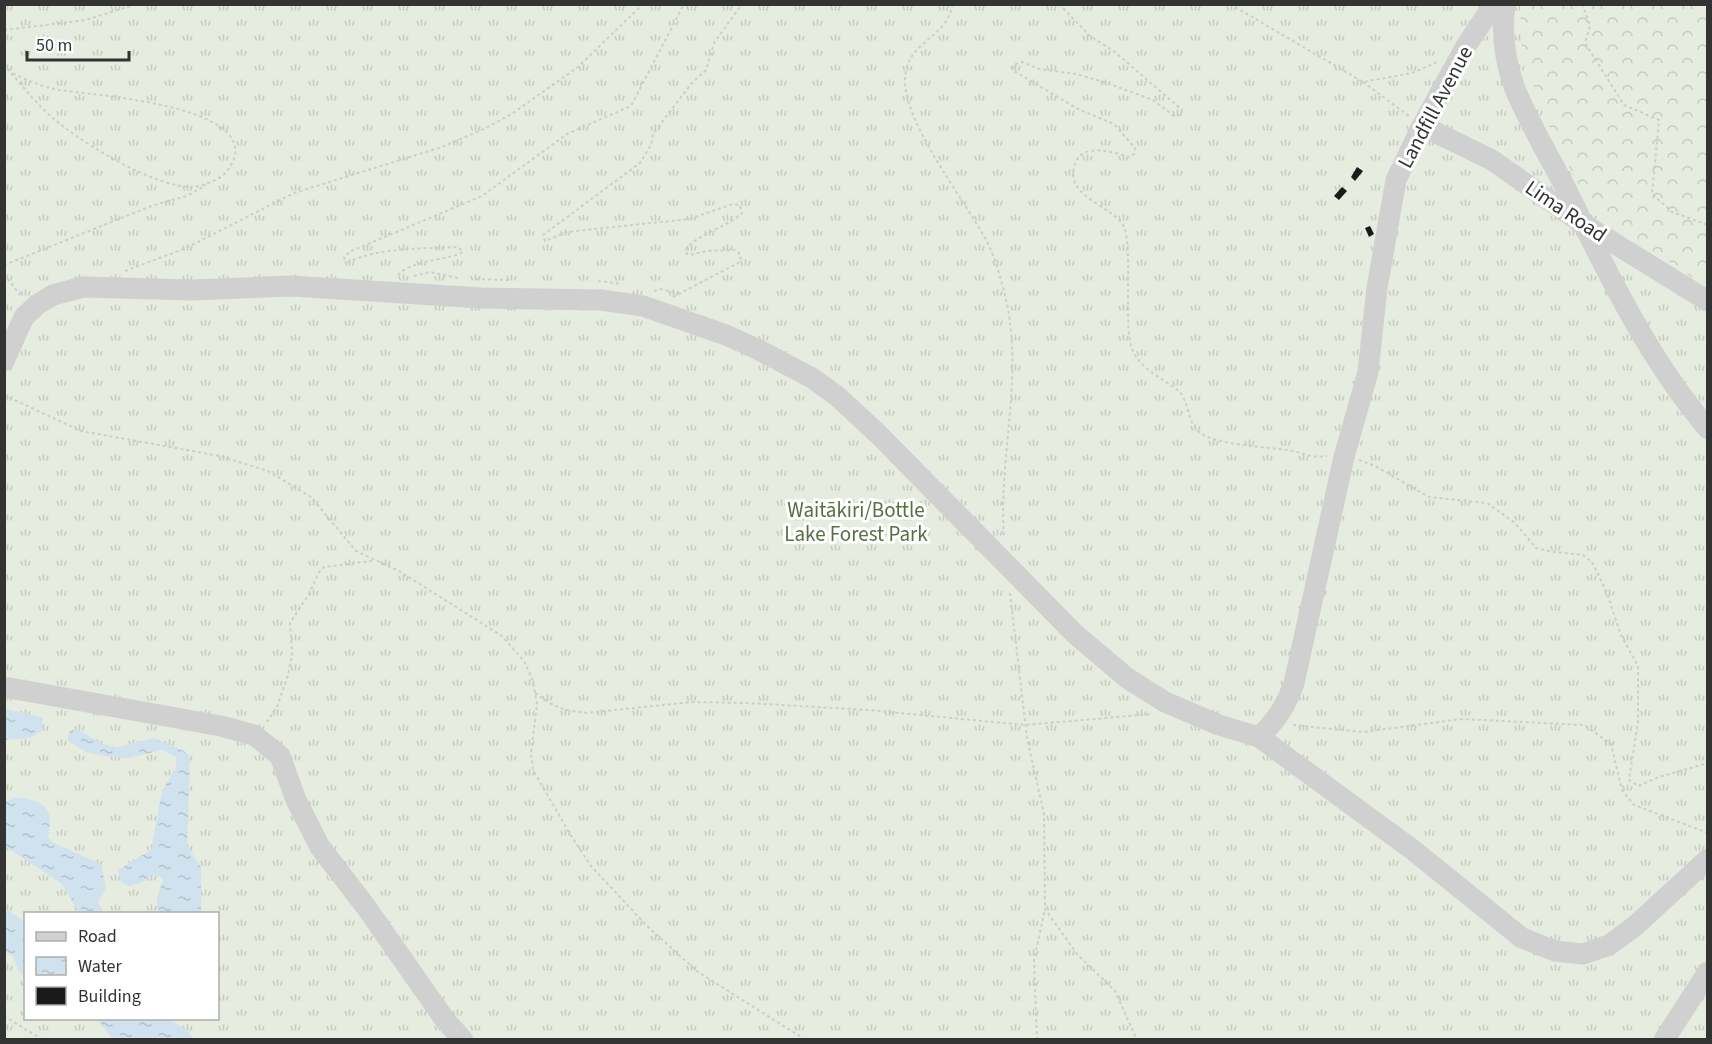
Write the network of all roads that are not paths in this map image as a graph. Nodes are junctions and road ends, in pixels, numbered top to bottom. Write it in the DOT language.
graph roads {
  1 [pos="1494,4"];
  2 [pos="1505,4"];
  3 [pos="1422,126"];
  4 [pos="1583,224"];
  5 [pos="1707,300"];
  6 [pos="4,361"];
  7 [pos="1707,429"];
  8 [pos="4,687"];
  9 [pos="1267,730"];
  10 [pos="1707,859"];
  11 [pos="1707,972"];
  12 [pos="463,1040"];
  13 [pos="1664,1040"];
  1 -- 3 [label="street, Landfill Avenue"];
  2 -- 4 [label="street"];
  3 -- 4 [label="street, Lima Road"];
  3 -- 9 [label="street, Landfill Avenue"];
  4 -- 5 [label="street, Lima Road"];
  4 -- 7 [label="street"];
  6 -- 9 [label="street"];
  8 -- 12 [label="street"];
  9 -- 10 [label="street"];
  11 -- 13 [label="street"];
}
